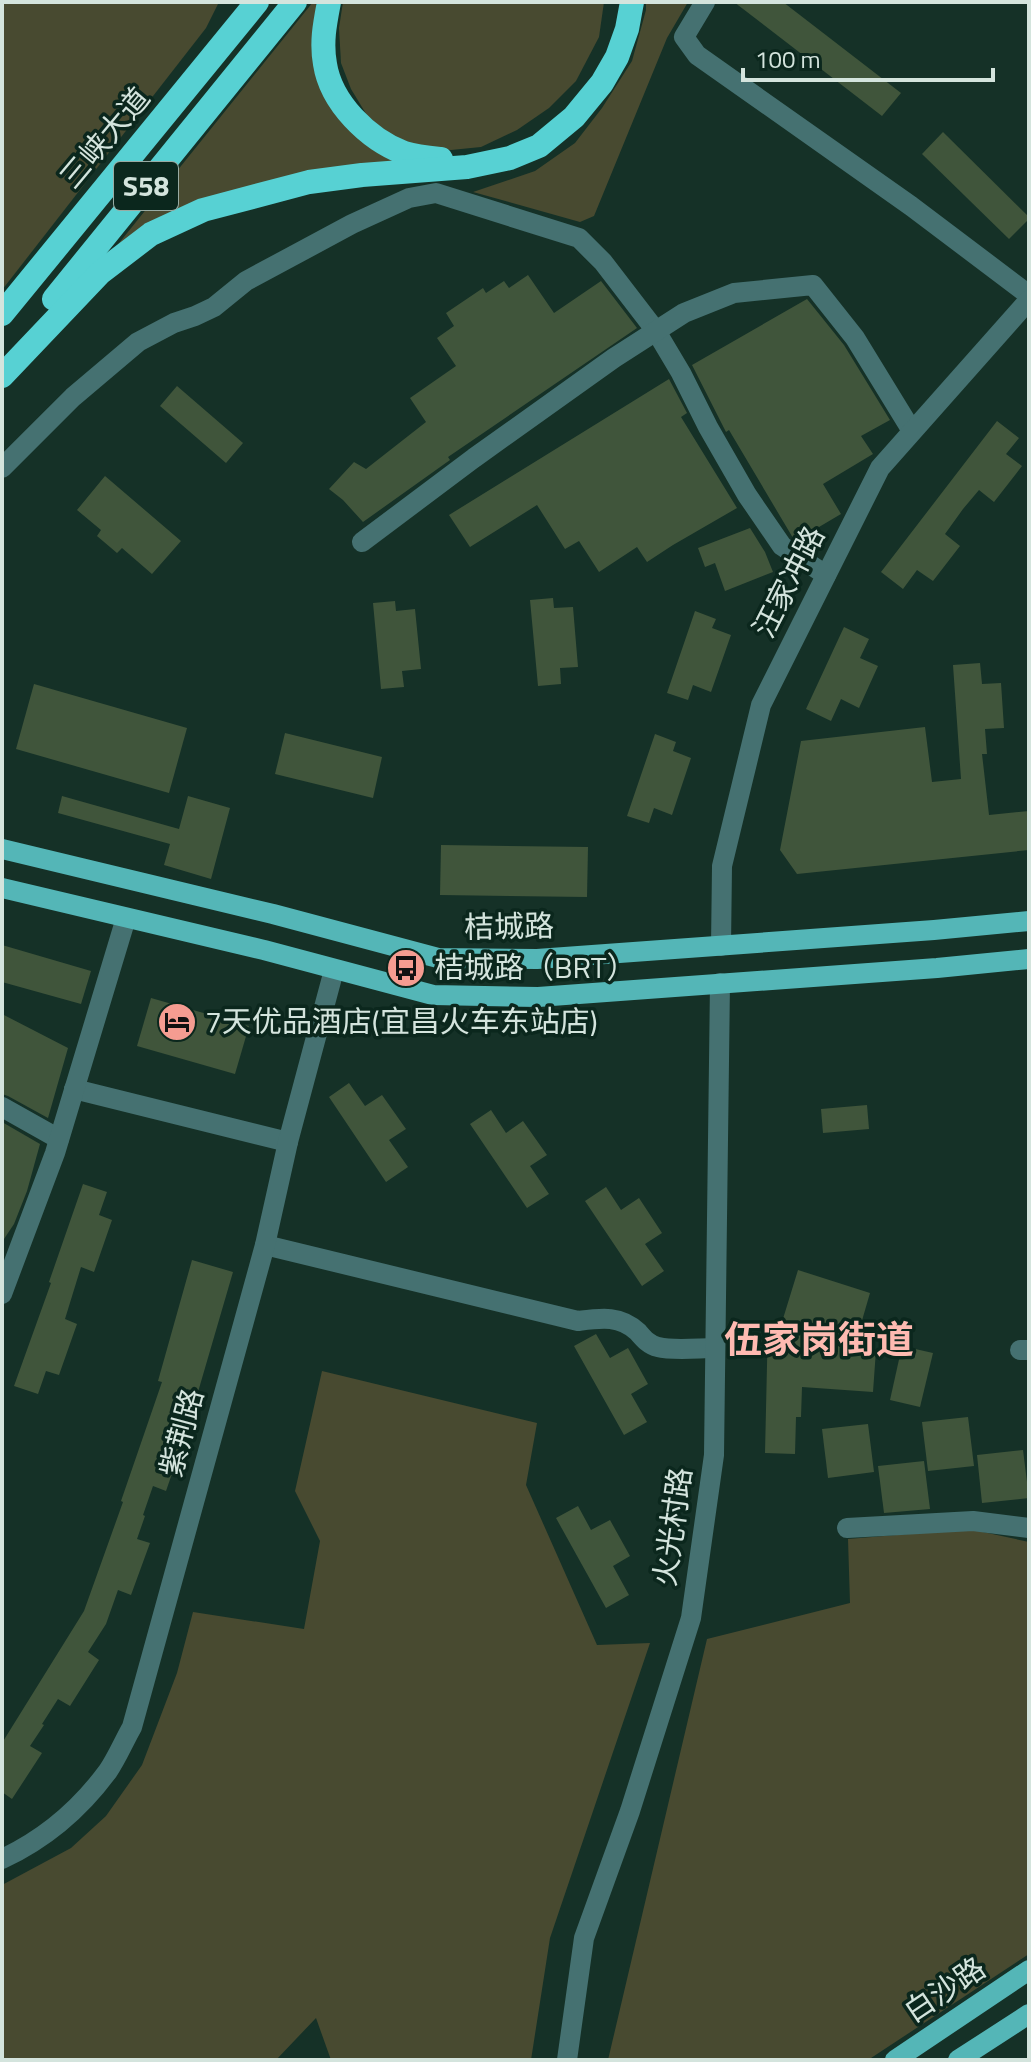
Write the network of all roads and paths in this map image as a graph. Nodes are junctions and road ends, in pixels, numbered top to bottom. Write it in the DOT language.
graph roads {
  1 [pos="238,2"];
  2 [pos="257,2"];
  3 [pos="295,2"];
  4 [pos="329,2"];
  5 [pos="618,2"];
  6 [pos="632,2"];
  7 [pos="705,2"];
  8 [pos="217,52"];
  9 [pos="1029,297"];
  10 [pos="2,314"];
  11 [pos="656,331"];
  12 [pos="2,374"];
  13 [pos="912,431"];
  14 [pos="2,468"];
  15 [pos="362,542"];
  16 [pos="826,575"];
  17 [pos="2,849"];
  18 [pos="2,888"];
  19 [pos="126,918"];
  20 [pos="1029,921"];
  21 [pos="721,946"];
  22 [pos="1029,959"];
  23 [pos="334,970"];
  24 [pos="720,983"];
  25 [pos="74,1089"];
  26 [pos="2,1107"];
  27 [pos="59,1139"];
  28 [pos="288,1142"];
  29 [pos="265,1245"];
  30 [pos="2,1294"];
  31 [pos="715,1348"];
  32 [pos="847,1528"];
  33 [pos="1029,1528"];
  34 [pos="2,1859"];
  35 [pos="1029,1970"];
  36 [pos="1029,2014"];
  37 [pos="567,2060"];
  38 [pos="895,2060"];
  39 [pos="958,2060"];
  1 -- 8 [label="highway"];
  2 -- 8 [label="highway, 三峡大道 / S58"];
  3 -- 12 [label="highway, 三峡大道 / S58"];
  4 -- 5 [label="highway"];
  6 -- 12 [label="highway"];
  7 -- 9 [label="street"];
  8 -- 10 [label="highway, 三峡大道 / S58"];
  9 -- 13 [label="street, 汪家冲路"];
  11 -- 13 [label="street"];
  11 -- 14 [label="street"];
  11 -- 15 [label="street"];
  11 -- 16 [label="street"];
  13 -- 16 [label="street, 汪家冲路"];
  16 -- 21 [label="street, 汪家冲路"];
  17 -- 21 [label="main road, 桔城路"];
  18 -- 19 [label="main road"];
  19 -- 23 [label="main road"];
  19 -- 25 [label="street"];
  20 -- 21 [label="main road, 桔城路"];
  22 -- 24 [label="main road"];
  23 -- 24 [label="main road"];
  23 -- 28 [label="street, 紫荆路"];
  24 -- 31 [label="street, 火光村路"];
  25 -- 27 [label="street"];
  25 -- 28 [label="street"];
  26 -- 27 [label="street"];
  27 -- 30 [label="street"];
  28 -- 29 [label="street, 紫荆路"];
  29 -- 31 [label="street"];
  29 -- 34 [label="street, 紫荆路"];
  31 -- 37 [label="street, 火光村路"];
  32 -- 33 [label="street"];
  35 -- 38 [label="main road, 白沙路"];
  36 -- 39 [label="main road"];
}
